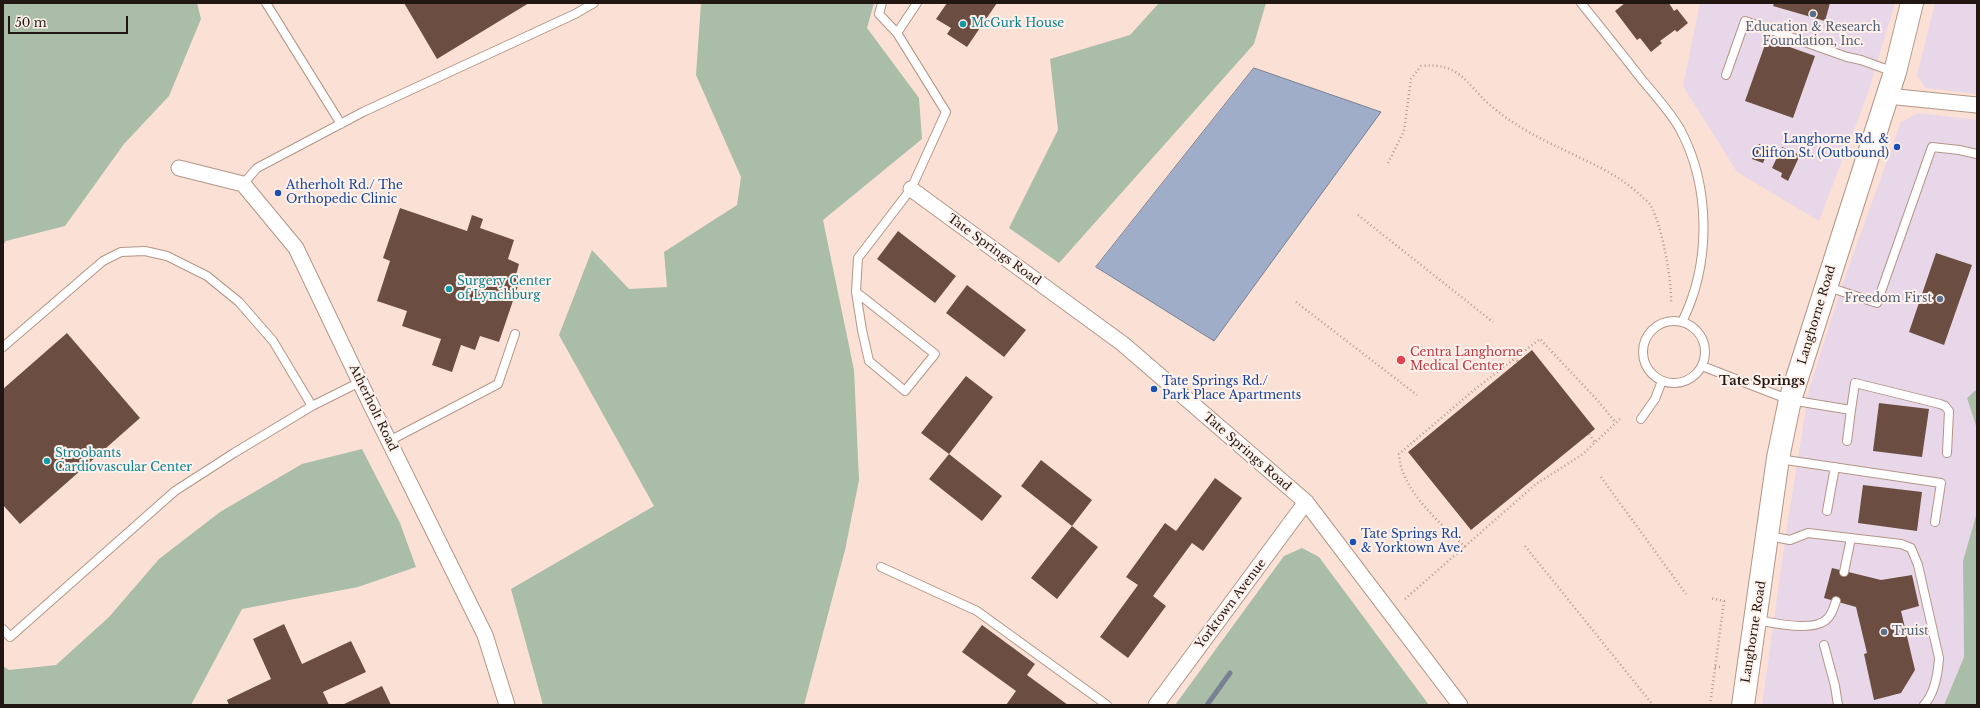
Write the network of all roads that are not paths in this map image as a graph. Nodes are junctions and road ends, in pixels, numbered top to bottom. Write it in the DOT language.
graph roads {
  1 [pos="266,3"];
  2 [pos="594,3"];
  3 [pos="882,3"];
  4 [pos="917,3"];
  5 [pos="1581,3"];
  6 [pos="1912,3"];
  7 [pos="897,33"];
  8 [pos="1895,72"];
  9 [pos="1726,75"];
  10 [pos="1887,96"];
  11 [pos="1977,106"];
  12 [pos="341,124"];
  13 [pos="1977,154"];
  14 [pos="179,168"];
  15 [pos="243,184"];
  16 [pos="911,189"];
  17 [pos="1826,286"];
  18 [pos="856,292"];
  19 [pos="1682,322"];
  20 [pos="515,334"];
  21 [pos="3,347"];
  22 [pos="1702,366"];
  23 [pos="1662,381"];
  24 [pos="360,382"];
  25 [pos="1790,400"];
  26 [pos="312,406"];
  27 [pos="1851,410"];
  28 [pos="1641,419"];
  29 [pos="389,441"];
  30 [pos="1847,441"];
  31 [pos="1947,453"];
  32 [pos="1778,458"];
  33 [pos="1835,467"];
  34 [pos="1306,502"];
  35 [pos="1827,511"];
  36 [pos="1935,522"];
  37 [pos="1768,536"];
  38 [pos="1851,538"];
  39 [pos="881,567"];
  40 [pos="1844,572"];
  41 [pos="1836,601"];
  42 [pos="1756,620"];
  43 [pos="3,629"];
  44 [pos="1824,645"];
  45 [pos="507,705"];
  46 [pos="1107,705"];
  47 [pos="1156,705"];
  48 [pos="1460,705"];
  49 [pos="1743,705"];
  50 [pos="1838,705"];
  51 [pos="1924,705"];
  1 -- 12 [label="lane"];
  2 -- 12 [label="lane"];
  3 -- 7 [label="lane"];
  4 -- 7 [label="lane"];
  5 -- 19 [label="lane"];
  6 -- 8 [label="main road, Langhorne Road"];
  7 -- 16 [label="lane"];
  8 -- 9 [label="lane"];
  8 -- 10 [label="main road, Langhorne Road"];
  10 -- 11 [label="street"];
  10 -- 17 [label="main road, Langhorne Road"];
  12 -- 15 [label="lane"];
  13 -- 17 [label="lane"];
  14 -- 15 [label="street"];
  15 -- 24 [label="street, Atherholt Road"];
  16 -- 18 [label="lane"];
  16 -- 34 [label="street, Tate Springs Road"];
  17 -- 25 [label="main road, Langhorne Road"];
  18 -- 18 [label="lane"];
  19 -- 22 [label="lane"];
  19 -- 23 [label="lane"];
  20 -- 29 [label="lane"];
  21 -- 26 [label="lane"];
  22 -- 23 [label="lane"];
  22 -- 25 [label="lane"];
  23 -- 28 [label="lane"];
  24 -- 26 [label="lane"];
  24 -- 29 [label="street, Atherholt Road"];
  25 -- 27 [label="lane"];
  25 -- 32 [label="main road, Langhorne Road"];
  26 -- 43 [label="lane"];
  27 -- 30 [label="lane"];
  27 -- 31 [label="lane"];
  29 -- 45 [label="street, Atherholt Road"];
  32 -- 33 [label="lane"];
  32 -- 37 [label="main road, Langhorne Road"];
  33 -- 35 [label="lane"];
  33 -- 36 [label="lane"];
  34 -- 47 [label="street, Yorktown Avenue"];
  34 -- 48 [label="street, Tate Springs Road"];
  37 -- 38 [label="lane"];
  37 -- 42 [label="main road, Langhorne Road"];
  38 -- 40 [label="lane"];
  38 -- 51 [label="lane"];
  39 -- 46 [label="lane"];
  41 -- 42 [label="lane"];
  42 -- 49 [label="main road, Langhorne Road"];
  44 -- 50 [label="lane"];
}
